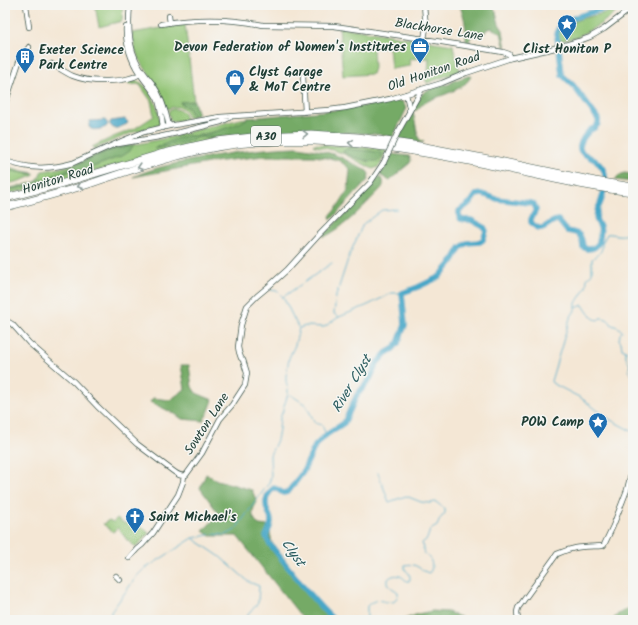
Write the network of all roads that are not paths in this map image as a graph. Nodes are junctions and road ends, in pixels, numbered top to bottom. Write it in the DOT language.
graph roads {
  1 [pos="26,5"];
  2 [pos="130,5"];
  3 [pos="424,5"];
  4 [pos="633,7"];
  5 [pos="129,12"];
  6 [pos="169,16"];
  7 [pos="170,23"];
  8 [pos="161,24"];
  9 [pos="29,27"];
  10 [pos="424,39"];
  11 [pos="28,48"];
  12 [pos="511,58"];
  13 [pos="52,64"];
  14 [pos="143,75"];
  15 [pos="304,76"];
  16 [pos="136,77"];
  17 [pos="422,89"];
  18 [pos="154,94"];
  19 [pos="409,94"];
  20 [pos="5,104"];
  21 [pos="413,104"];
  22 [pos="305,112"];
  23 [pos="409,112"];
  24 [pos="231,117"];
  25 [pos="166,128"];
  26 [pos="186,130"];
  27 [pos="159,137"];
  28 [pos="115,144"];
  29 [pos="5,161"];
  30 [pos="116,171"];
  31 [pos="612,186"];
  32 [pos="633,187"];
  33 [pos="633,192"];
  34 [pos="5,198"];
  35 [pos="5,207"];
  36 [pos="5,320"];
  37 [pos="633,465"];
  38 [pos="184,476"];
  39 [pos="129,558"];
  40 [pos="116,576"];
  41 [pos="120,580"];
  42 [pos="518,620"];
  1 -- 9 [label="street"];
  2 -- 5 [label="street"];
  3 -- 10 [label="street"];
  4 -- 12 [label="street, Old Honiton Road"];
  5 -- 14 [label="street"];
  5 -- 14 [label="street"];
  6 -- 7 [label="street"];
  7 -- 8 [label="street, Blackhorse Lane"];
  7 -- 10 [label="street, Blackhorse Lane"];
  10 -- 12 [label="street, Blackhorse Lane"];
  11 -- 20 [label="street"];
  12 -- 17 [label="street, Old Honiton Road"];
  13 -- 16 [label="street"];
  14 -- 16 [label="street"];
  14 -- 18 [label="street"];
  14 -- 25 [label="street"];
  15 -- 22 [label="street"];
  16 -- 18 [label="street"];
  17 -- 19 [label="street, Old Honiton Road"];
  17 -- 21 [label="street, Sowton Lane"];
  18 -- 25 [label="street"];
  19 -- 21 [label="street"];
  19 -- 22 [label="street, Old Honiton Road"];
  19 -- 23 [label="street"];
  21 -- 23 [label="street, Sowton Lane"];
  22 -- 24 [label="street, Old Honiton Road"];
  23 -- 38 [label="street, Sowton Lane, bridge"];
  24 -- 25 [label="street, Old Honiton Road"];
  24 -- 26 [label="street, Old Honiton Road"];
  25 -- 26 [label="street, Old Honiton Road"];
  25 -- 27 [label="street"];
  25 -- 28 [label="street, Old Honiton Road"];
  26 -- 27 [label="street, Old Honiton Road"];
  27 -- 28 [label="street, Old Honiton Road"];
  28 -- 29 [label="street, Old Honiton Road"];
  30 -- 31 [label="highway, A30"];
  30 -- 34 [label="highway, Honiton Road / A30"];
  30 -- 35 [label="highway, Honiton Road / A30, one-way"];
  31 -- 32 [label="highway, A30"];
  31 -- 33 [label="highway, A30"];
  36 -- 38 [label="street"];
  37 -- 42 [label="street"];
  38 -- 39 [label="street"];
  40 -- 41 [label="street"];
}
